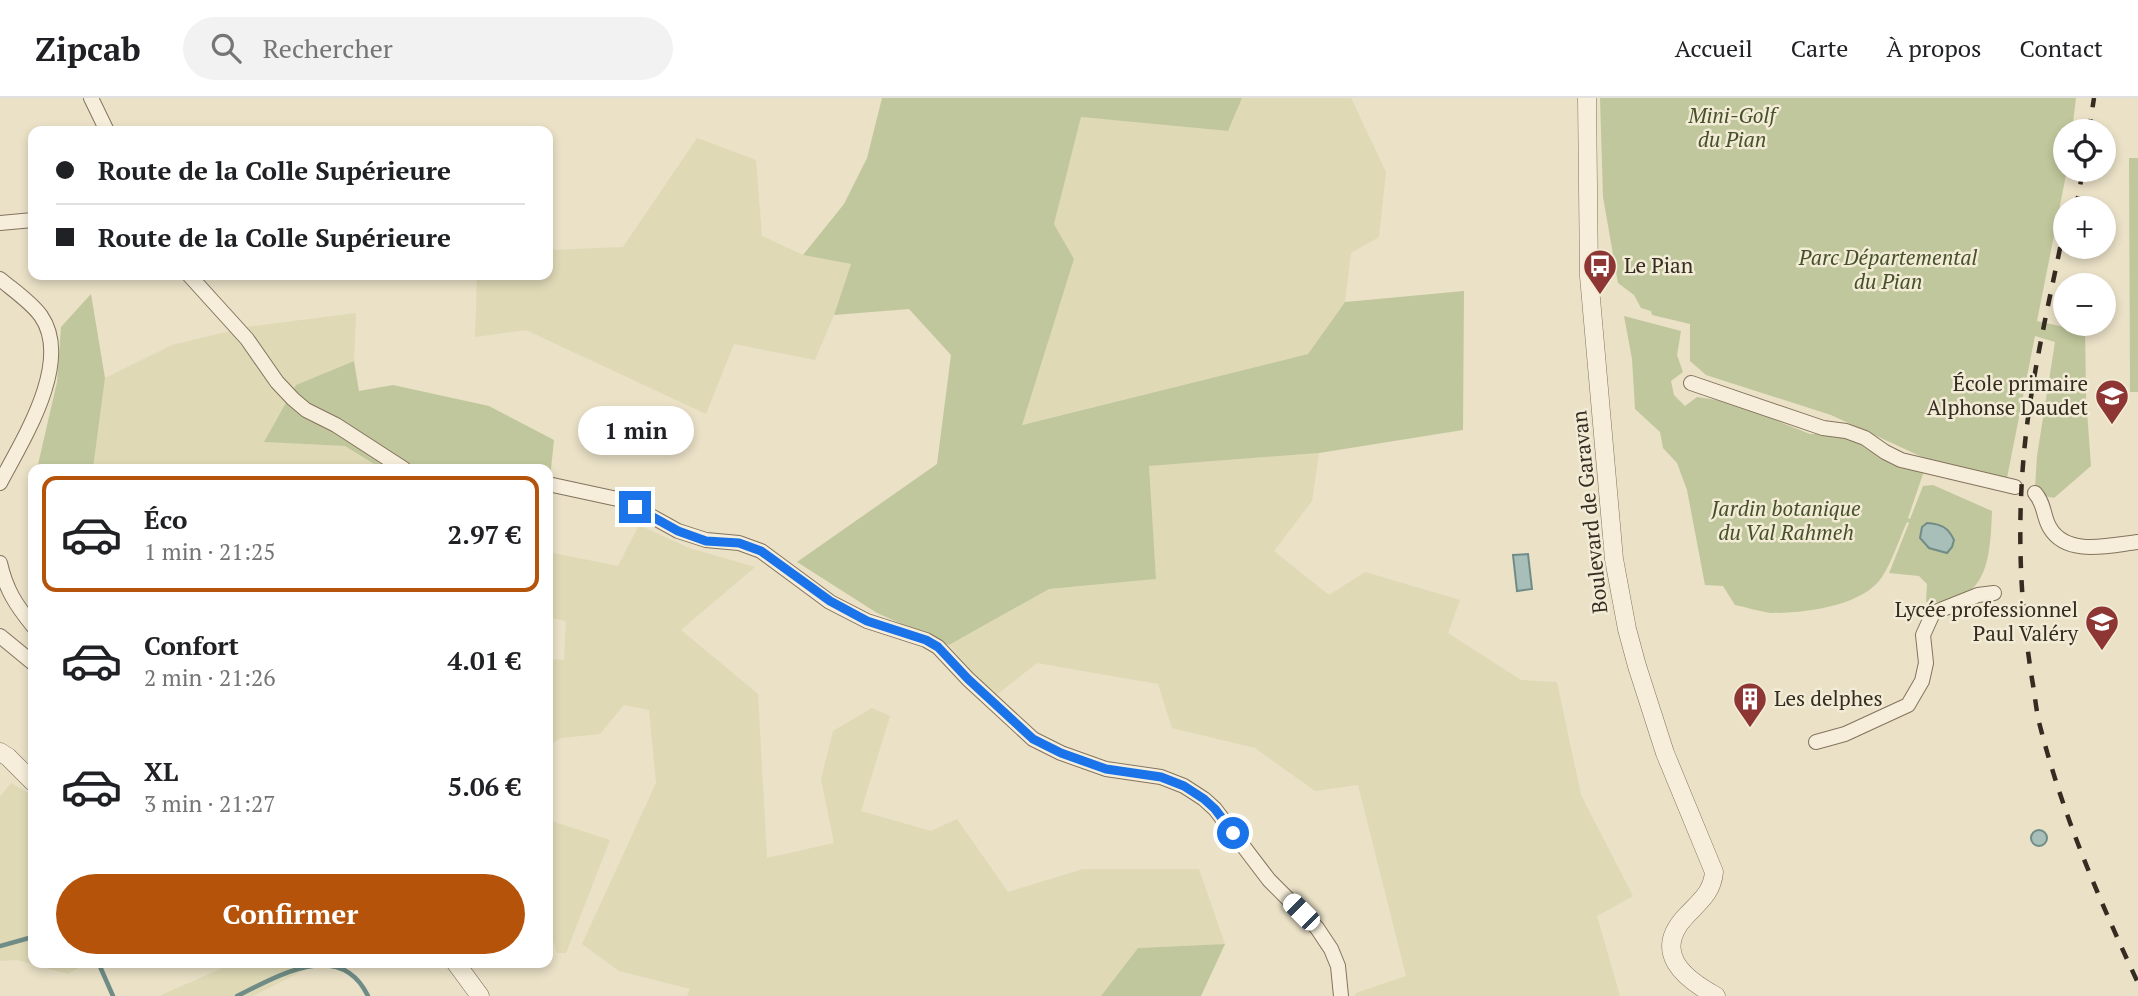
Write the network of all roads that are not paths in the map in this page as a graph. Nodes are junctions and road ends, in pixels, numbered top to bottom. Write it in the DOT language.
graph roads {
  1 [pos="91,98"];
  2 [pos="1587,98"];
  3 [pos="105,126"];
  4 [pos="28,220"];
  5 [pos="0,223"];
  6 [pos="0,279"];
  7 [pos="194,280"];
  8 [pos="1691,383"];
  9 [pos="396,464"];
  10 [pos="0,483"];
  11 [pos="553,485"];
  12 [pos="2015,487"];
  13 [pos="2035,494"];
  14 [pos="2138,542"];
  15 [pos="0,563"];
  16 [pos="1994,593"];
  17 [pos="28,620"];
  18 [pos="0,636"];
  19 [pos="28,659"];
  20 [pos="1816,742"];
  21 [pos="0,752"];
  22 [pos="28,777"];
  23 [pos="459,968"];
  24 [pos="480,996"];
  25 [pos="1341,996"];
  26 [pos="1716,996"];
  1 -- 3 [label="street"];
  2 -- 26 [label="street, Boulevard de Garavan"];
  4 -- 5 [label="street"];
  6 -- 10 [label="street"];
  7 -- 9 [label="street"];
  8 -- 12 [label="street"];
  11 -- 25 [label="street"];
  13 -- 14 [label="street"];
  15 -- 17 [label="street"];
  16 -- 20 [label="street"];
  18 -- 19 [label="street"];
  21 -- 22 [label="street"];
  23 -- 24 [label="street"];
}
